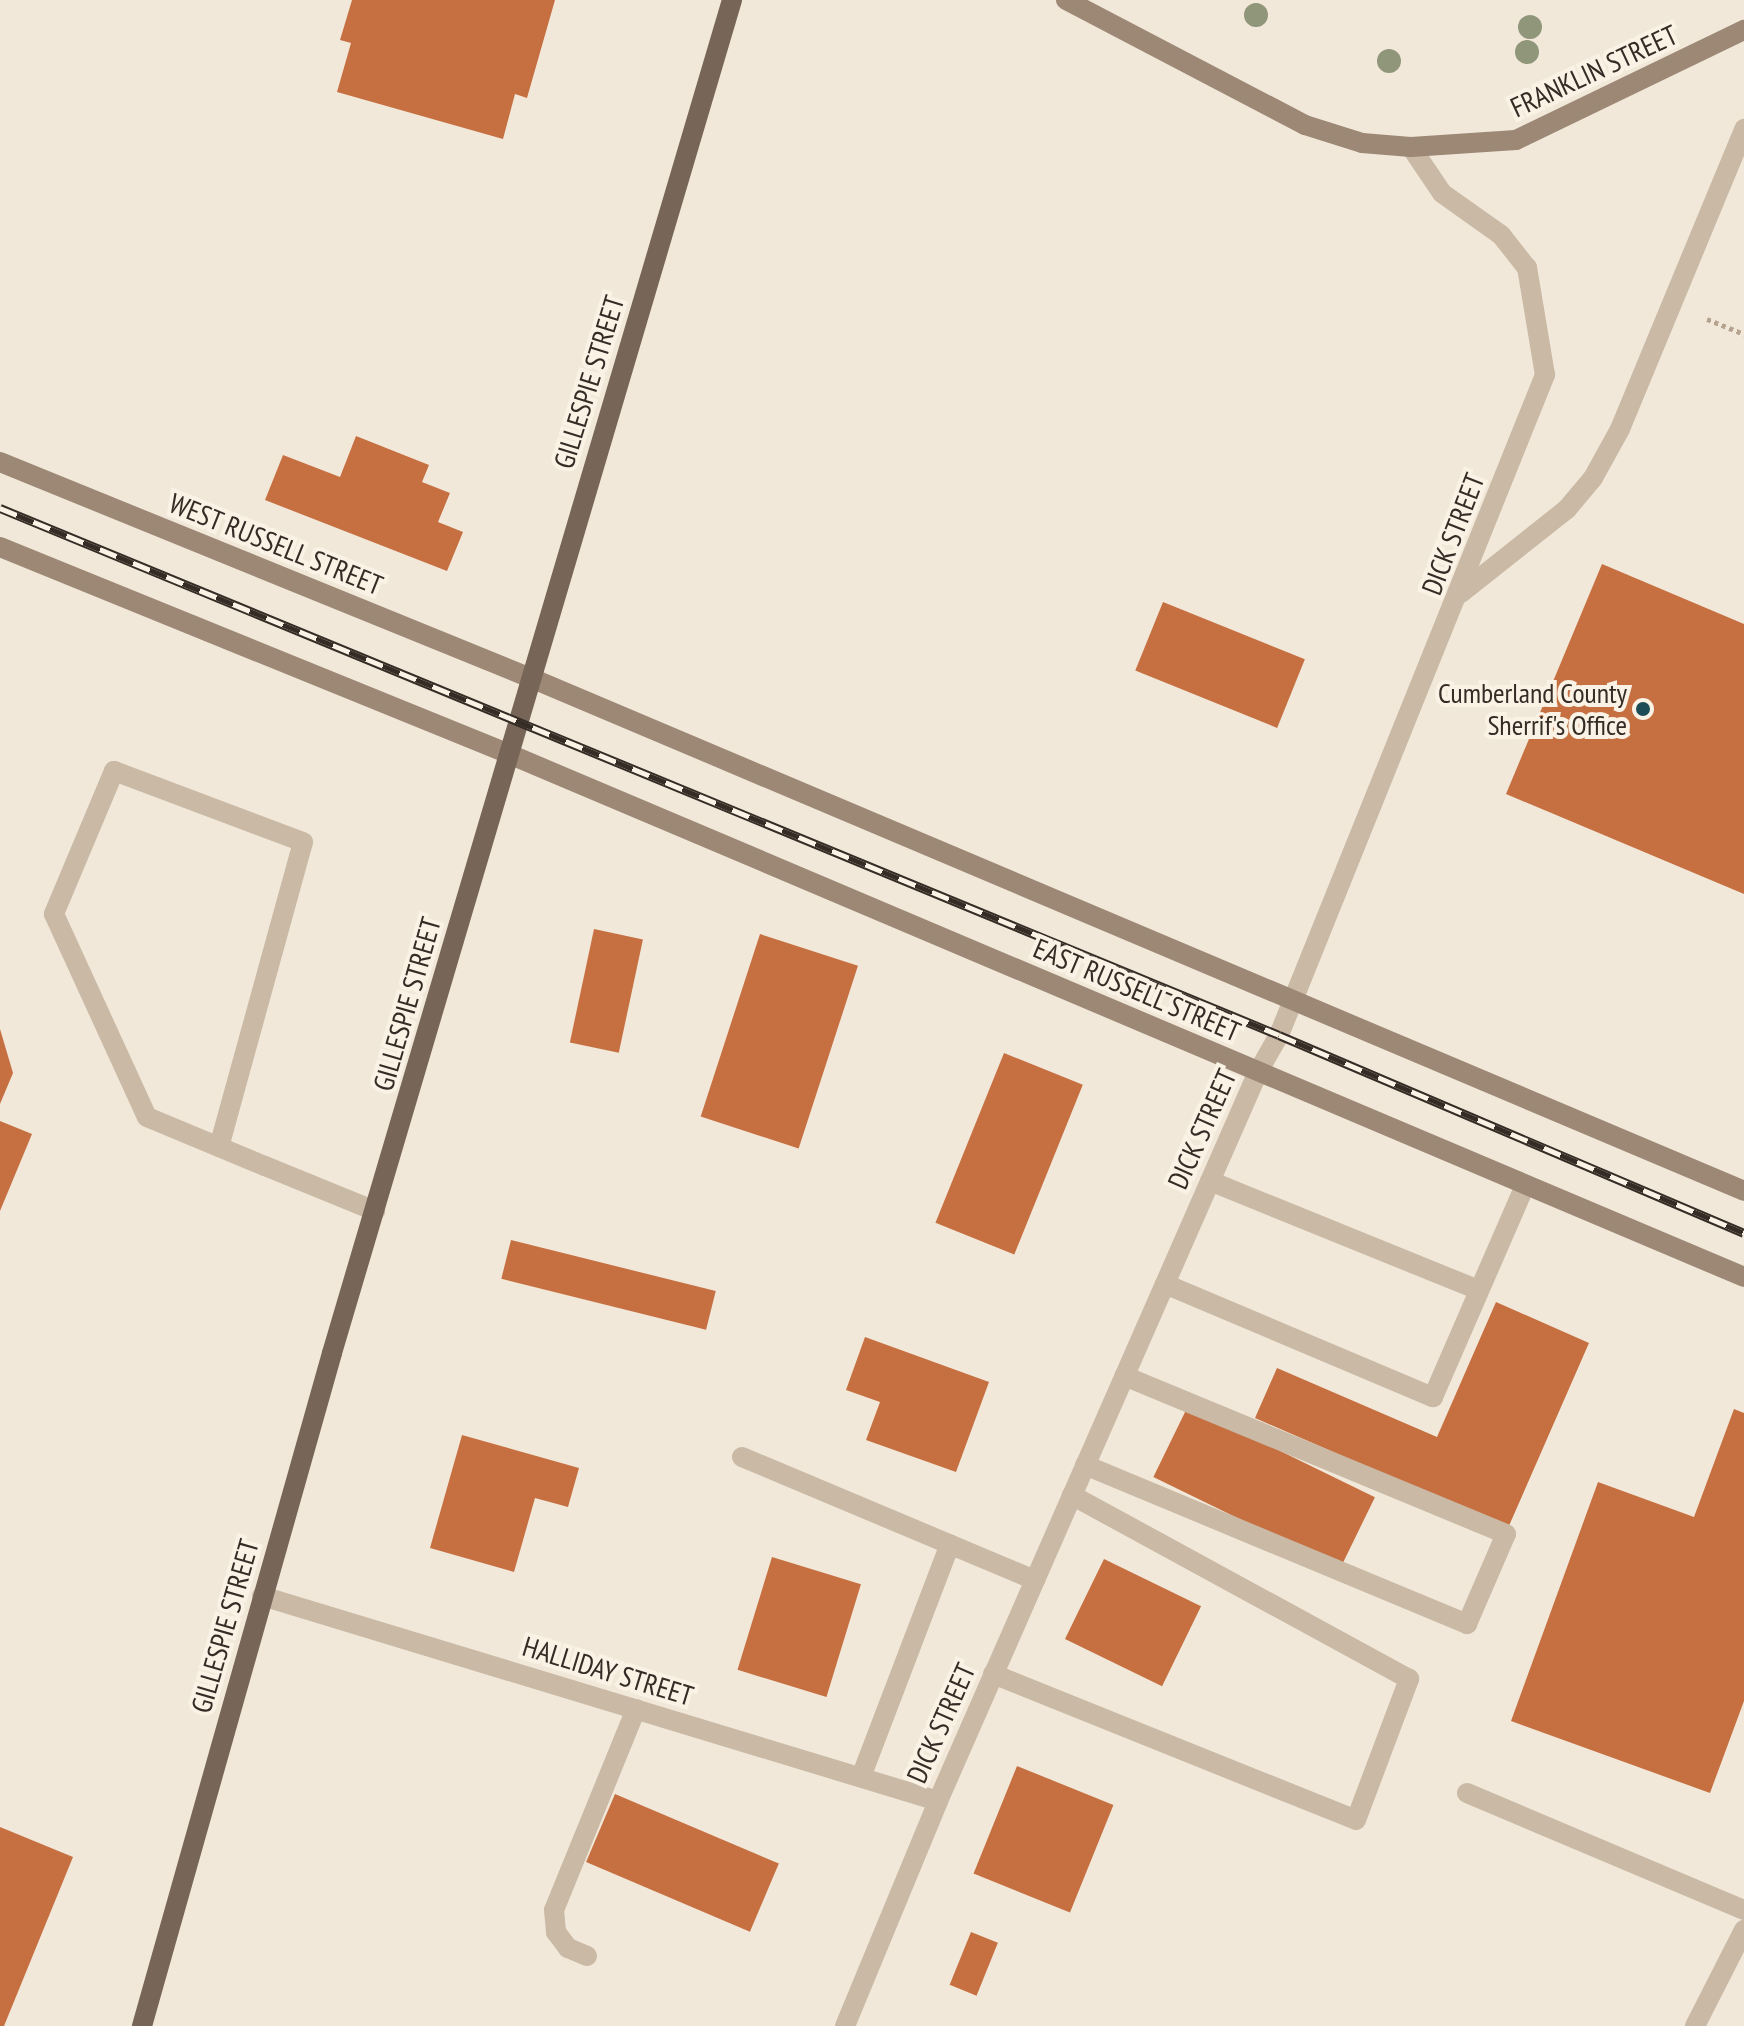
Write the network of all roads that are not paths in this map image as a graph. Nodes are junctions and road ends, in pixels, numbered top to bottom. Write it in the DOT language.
graph roads {
  1 [pos="732,0"];
  2 [pos="1066,0"];
  3 [pos="1744,30"];
  4 [pos="1744,129"];
  5 [pos="1411,147"];
  6 [pos="0,462"];
  7 [pos="0,547"];
  8 [pos="1461,593"];
  9 [pos="531,678"];
  10 [pos="509,754"];
  11 [pos="1292,1003"];
  12 [pos="1258,1072"];
  13 [pos="219,1147"];
  14 [pos="1210,1181"];
  15 [pos="1525,1185"];
  16 [pos="1744,1191"];
  17 [pos="375,1211"];
  18 [pos="1744,1277"];
  19 [pos="1165,1284"];
  20 [pos="1479,1290"];
  21 [pos="1124,1376"];
  22 [pos="742,1457"];
  23 [pos="1085,1465"];
  24 [pos="1072,1495"];
  25 [pos="950,1544"];
  26 [pos="1035,1580"];
  27 [pos="262,1596"];
  28 [pos="993,1674"];
  29 [pos="636,1709"];
  30 [pos="861,1777"];
  31 [pos="1467,1793"];
  32 [pos="938,1801"];
  33 [pos="1744,1910"];
  34 [pos="1744,1930"];
  35 [pos="587,1956"];
  36 [pos="144,2025"];
  37 [pos="845,2026"];
  38 [pos="1695,2026"];
  1 -- 9 [label="main road, GILLESPIE STREET"];
  2 -- 5 [label="main road, FRANKLIN STREET"];
  3 -- 5 [label="main road, FRANKLIN STREET"];
  4 -- 8 [label="street"];
  5 -- 8 [label="street, DICK STREET"];
  6 -- 9 [label="main road, WEST RUSSELL STREET"];
  7 -- 10 [label="main road"];
  8 -- 11 [label="street, DICK STREET"];
  9 -- 10 [label="main road, GILLESPIE STREET"];
  9 -- 11 [label="main road, EAST RUSSELL STREET"];
  10 -- 12 [label="main road, EAST RUSSELL STREET"];
  10 -- 17 [label="main road, GILLESPIE STREET"];
  11 -- 12 [label="street, DICK STREET"];
  11 -- 16 [label="main road, EAST RUSSELL STREET"];
  12 -- 14 [label="street, DICK STREET"];
  12 -- 15 [label="main road, EAST RUSSELL STREET"];
  13 -- 13 [label="street"];
  13 -- 17 [label="street"];
  14 -- 19 [label="street, DICK STREET"];
  14 -- 20 [label="street"];
  15 -- 18 [label="main road, EAST RUSSELL STREET"];
  15 -- 20 [label="street"];
  17 -- 27 [label="main road, GILLESPIE STREET"];
  19 -- 20 [label="street"];
  19 -- 21 [label="street, DICK STREET"];
  21 -- 23 [label="street, DICK STREET"];
  21 -- 23 [label="street"];
  22 -- 25 [label="street"];
  23 -- 24 [label="street, DICK STREET"];
  24 -- 26 [label="street, DICK STREET"];
  24 -- 28 [label="street"];
  25 -- 26 [label="street"];
  25 -- 30 [label="street"];
  26 -- 28 [label="street, DICK STREET"];
  27 -- 29 [label="street, HALLIDAY STREET"];
  27 -- 36 [label="main road, GILLESPIE STREET"];
  28 -- 32 [label="street, DICK STREET"];
  29 -- 30 [label="street, HALLIDAY STREET"];
  29 -- 35 [label="street"];
  30 -- 32 [label="street, HALLIDAY STREET"];
  31 -- 33 [label="street"];
  32 -- 37 [label="street, DICK STREET"];
  34 -- 38 [label="street"];
}
